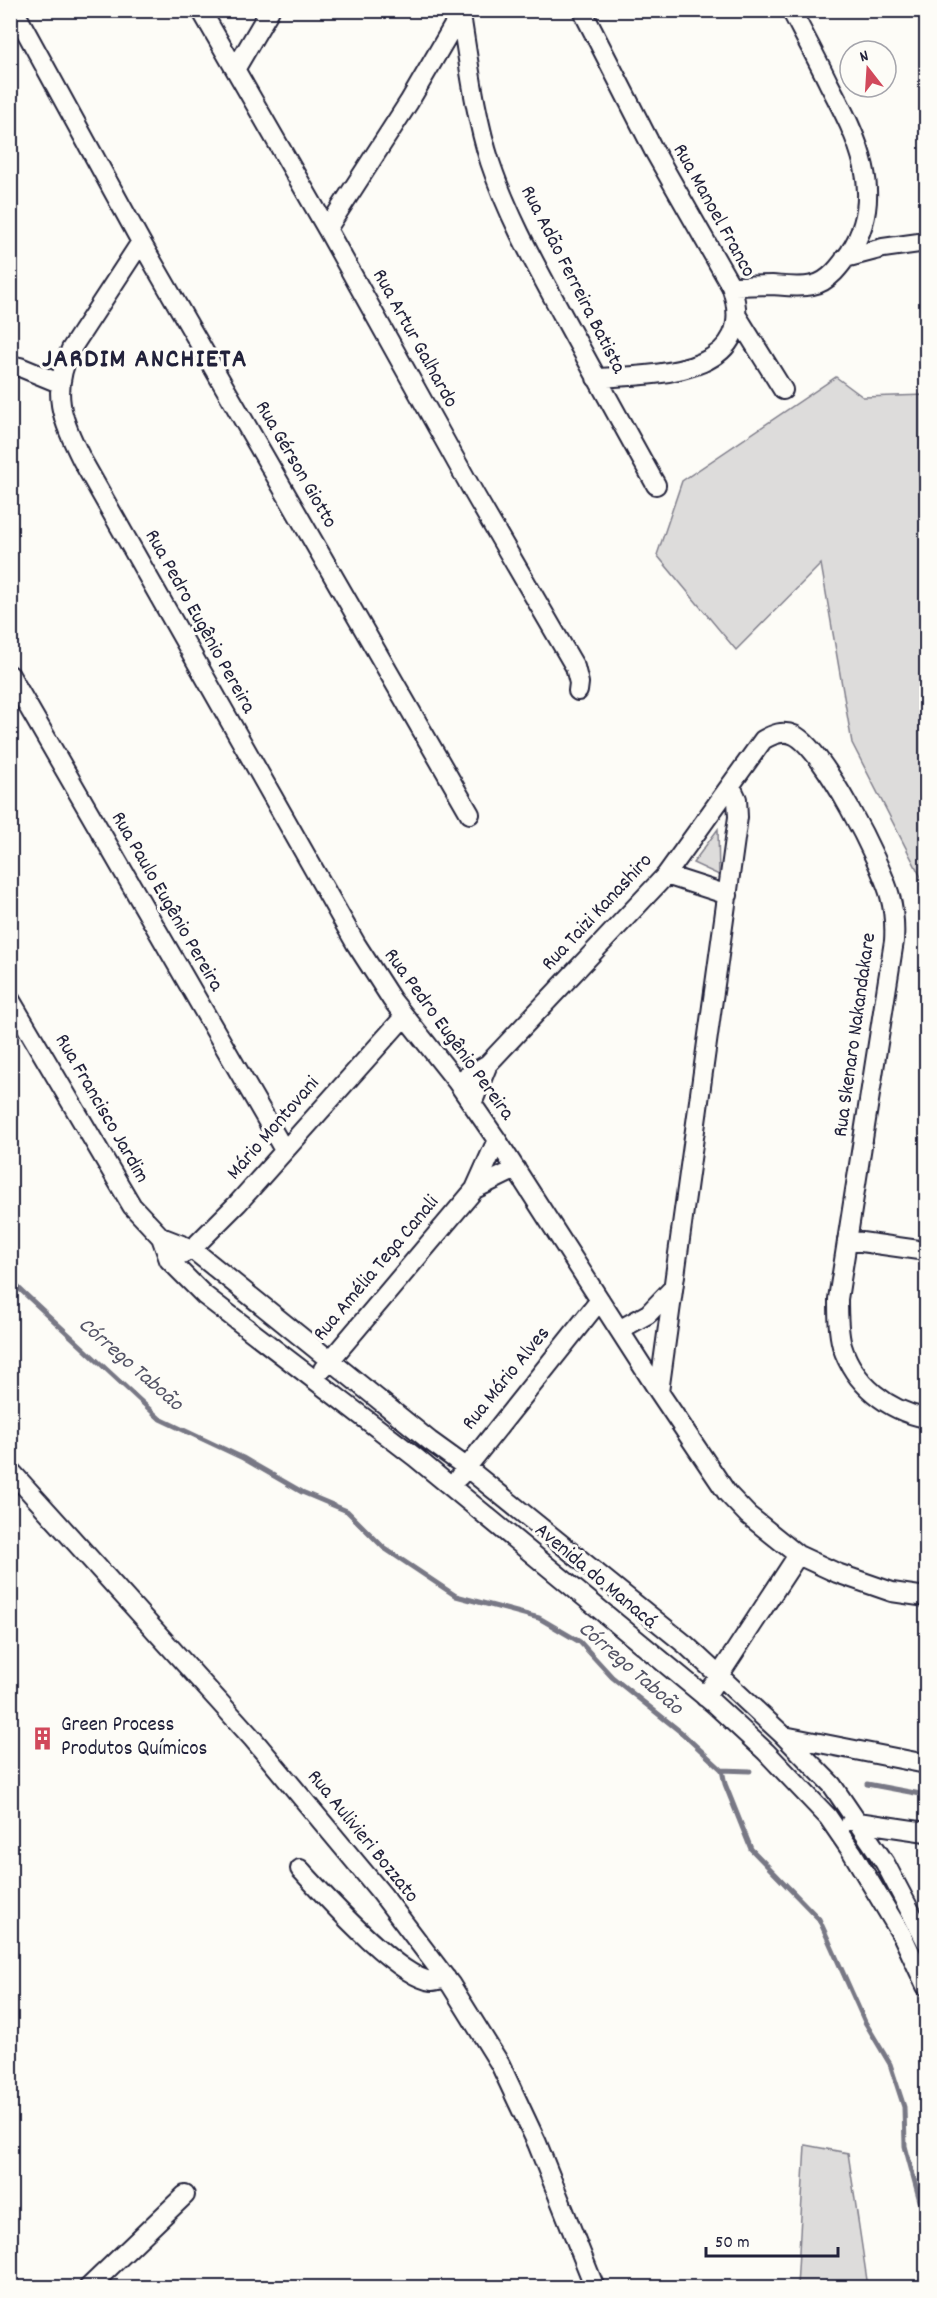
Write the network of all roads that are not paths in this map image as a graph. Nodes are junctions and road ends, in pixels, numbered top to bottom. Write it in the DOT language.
graph roads {
  1 [pos="14,10"];
  2 [pos="201,10"];
  3 [pos="270,10"];
  4 [pos="582,10"];
  5 [pos="791,10"];
  6 [pos="462,13"];
  7 [pos="236,68"];
  8 [pos="327,229"];
  9 [pos="141,242"];
  10 [pos="927,242"];
  11 [pos="845,258"];
  12 [pos="731,286"];
  13 [pos="737,316"];
  14 [pos="10,365"];
  15 [pos="596,378"];
  16 [pos="59,382"];
  17 [pos="783,390"];
  18 [pos="656,485"];
  19 [pos="10,675"];
  20 [pos="578,691"];
  21 [pos="731,786"];
  22 [pos="470,814"];
  23 [pos="666,874"];
  24 [pos="728,895"];
  25 [pos="10,999"];
  26 [pos="404,1017"];
  27 [pos="488,1064"];
  28 [pos="457,1082"];
  29 [pos="472,1104"];
  30 [pos="496,1140"];
  31 [pos="284,1150"];
  32 [pos="516,1169"];
  33 [pos="475,1189"];
  34 [pos="160,1237"];
  35 [pos="847,1240"];
  36 [pos="192,1250"];
  37 [pos="927,1251"];
  38 [pos="169,1260"];
  39 [pos="672,1289"];
  40 [pos="600,1300"];
  41 [pos="619,1330"];
  42 [pos="330,1360"];
  43 [pos="314,1379"];
  44 [pos="659,1392"];
  45 [pos="927,1418"];
  46 [pos="466,1467"];
  47 [pos="10,1470"];
  48 [pos="451,1487"];
  49 [pos="798,1556"];
  50 [pos="927,1597"];
  51 [pos="720,1675"];
  52 [pos="705,1697"];
  53 [pos="784,1736"];
  54 [pos="845,1749"];
  55 [pos="810,1762"];
  56 [pos="927,1764"];
  57 [pos="803,1789"];
  58 [pos="828,1817"];
  59 [pos="857,1822"];
  60 [pos="927,1832"];
  61 [pos="300,1869"];
  62 [pos="927,1941"];
  63 [pos="446,1978"];
  64 [pos="927,1986"];
  65 [pos="185,2195"];
  66 [pos="88,2288"];
  67 [pos="595,2288"];
  1 -- 9 [label="street, Rua Gérson Giotto"];
  2 -- 7 [label="street, Rua Artur Galhardo"];
  3 -- 7 [label="street"];
  4 -- 12 [label="street, Rua Manoel Franco"];
  5 -- 11 [label="street"];
  6 -- 8 [label="street"];
  6 -- 15 [label="street, Rua Adão Ferreira Batista"];
  7 -- 8 [label="street, Rua Artur Galhardo"];
  8 -- 20 [label="street, Rua Artur Galhardo"];
  9 -- 16 [label="street"];
  9 -- 22 [label="street, Rua Gérson Giotto"];
  10 -- 11 [label="street"];
  11 -- 12 [label="street"];
  12 -- 13 [label="street, Rua Manoel Franco"];
  13 -- 15 [label="street"];
  13 -- 17 [label="street"];
  14 -- 16 [label="street"];
  15 -- 18 [label="street, Rua Adão Ferreira Batista"];
  16 -- 26 [label="street, Rua Pedro Eugênio Pereira"];
  19 -- 31 [label="street, Rua Paulo Eugênio Pereira"];
  21 -- 23 [label="street, Rua Taizi Kanashiro"];
  21 -- 24 [label="street"];
  21 -- 35 [label="street, Rua Skenaro Nakandakare"];
  23 -- 24 [label="street"];
  23 -- 27 [label="street, Rua Taizi Kanashiro"];
  24 -- 39 [label="street"];
  25 -- 34 [label="street, Rua Francisco Jardim"];
  26 -- 28 [label="street, Rua Pedro Eugênio Pereira"];
  26 -- 31 [label="street, Mário Montovani"];
  27 -- 28 [label="street, Rua Taizi Kanashiro"];
  27 -- 29 [label="street, Rua Taizi Kanashiro"];
  28 -- 29 [label="street, Rua Pedro Eugênio Pereira"];
  29 -- 30 [label="street, Rua Pedro Eugênio Pereira"];
  30 -- 32 [label="street, Rua Pedro Eugênio Pereira"];
  30 -- 33 [label="street, Rua Amélia Tega Canali"];
  31 -- 36 [label="street, Mário Montovani"];
  32 -- 33 [label="street, Rua Amélia Tega Canali"];
  32 -- 40 [label="street, Rua Pedro Eugênio Pereira"];
  33 -- 42 [label="street, Rua Amélia Tega Canali"];
  34 -- 36 [label="street, Rua Francisco Jardim"];
  34 -- 38 [label="street, Rua Francisco Jardim"];
  35 -- 37 [label="street"];
  35 -- 45 [label="street, Rua Skenaro Nakandakare"];
  36 -- 38 [label="street, Mário Montovani"];
  36 -- 42 [label="street, Avenida do Manacá"];
  38 -- 43 [label="street, Avenida do Manacá"];
  39 -- 41 [label="street"];
  39 -- 44 [label="street"];
  40 -- 41 [label="street, Rua Pedro Eugênio Pereira"];
  40 -- 46 [label="street, Rua Mário Alves"];
  41 -- 44 [label="street, Rua Pedro Eugênio Pereira"];
  42 -- 43 [label="street, Rua Amélia Tega Canali"];
  42 -- 46 [label="street, Avenida do Manacá"];
  43 -- 48 [label="street, Avenida do Manacá"];
  44 -- 49 [label="street, Rua Pedro Eugênio Pereira"];
  46 -- 48 [label="street, Rua Mário Alves"];
  46 -- 51 [label="street, Avenida do Manacá"];
  47 -- 63 [label="street, Rua Aulivieri Bozzato"];
  48 -- 52 [label="street, Avenida do Manacá"];
  49 -- 50 [label="street, Rua Pedro Eugênio Pereira"];
  49 -- 51 [label="street"];
  51 -- 52 [label="street"];
  51 -- 53 [label="street, Avenida do Manacá"];
  52 -- 57 [label="street, Avenida do Manacá"];
  53 -- 54 [label="street"];
  53 -- 55 [label="street, Avenida do Manacá"];
  54 -- 55 [label="street"];
  54 -- 56 [label="street"];
  55 -- 57 [label="street"];
  55 -- 59 [label="street, Avenida do Manacá"];
  57 -- 58 [label="street, Avenida do Manacá"];
  58 -- 59 [label="street"];
  58 -- 64 [label="street, Avenida do Manacá"];
  59 -- 60 [label="street"];
  59 -- 62 [label="street, Avenida do Manacá"];
  61 -- 63 [label="street"];
  63 -- 67 [label="street, Rua Aulivieri Bozzato"];
  65 -- 66 [label="street"];
}
